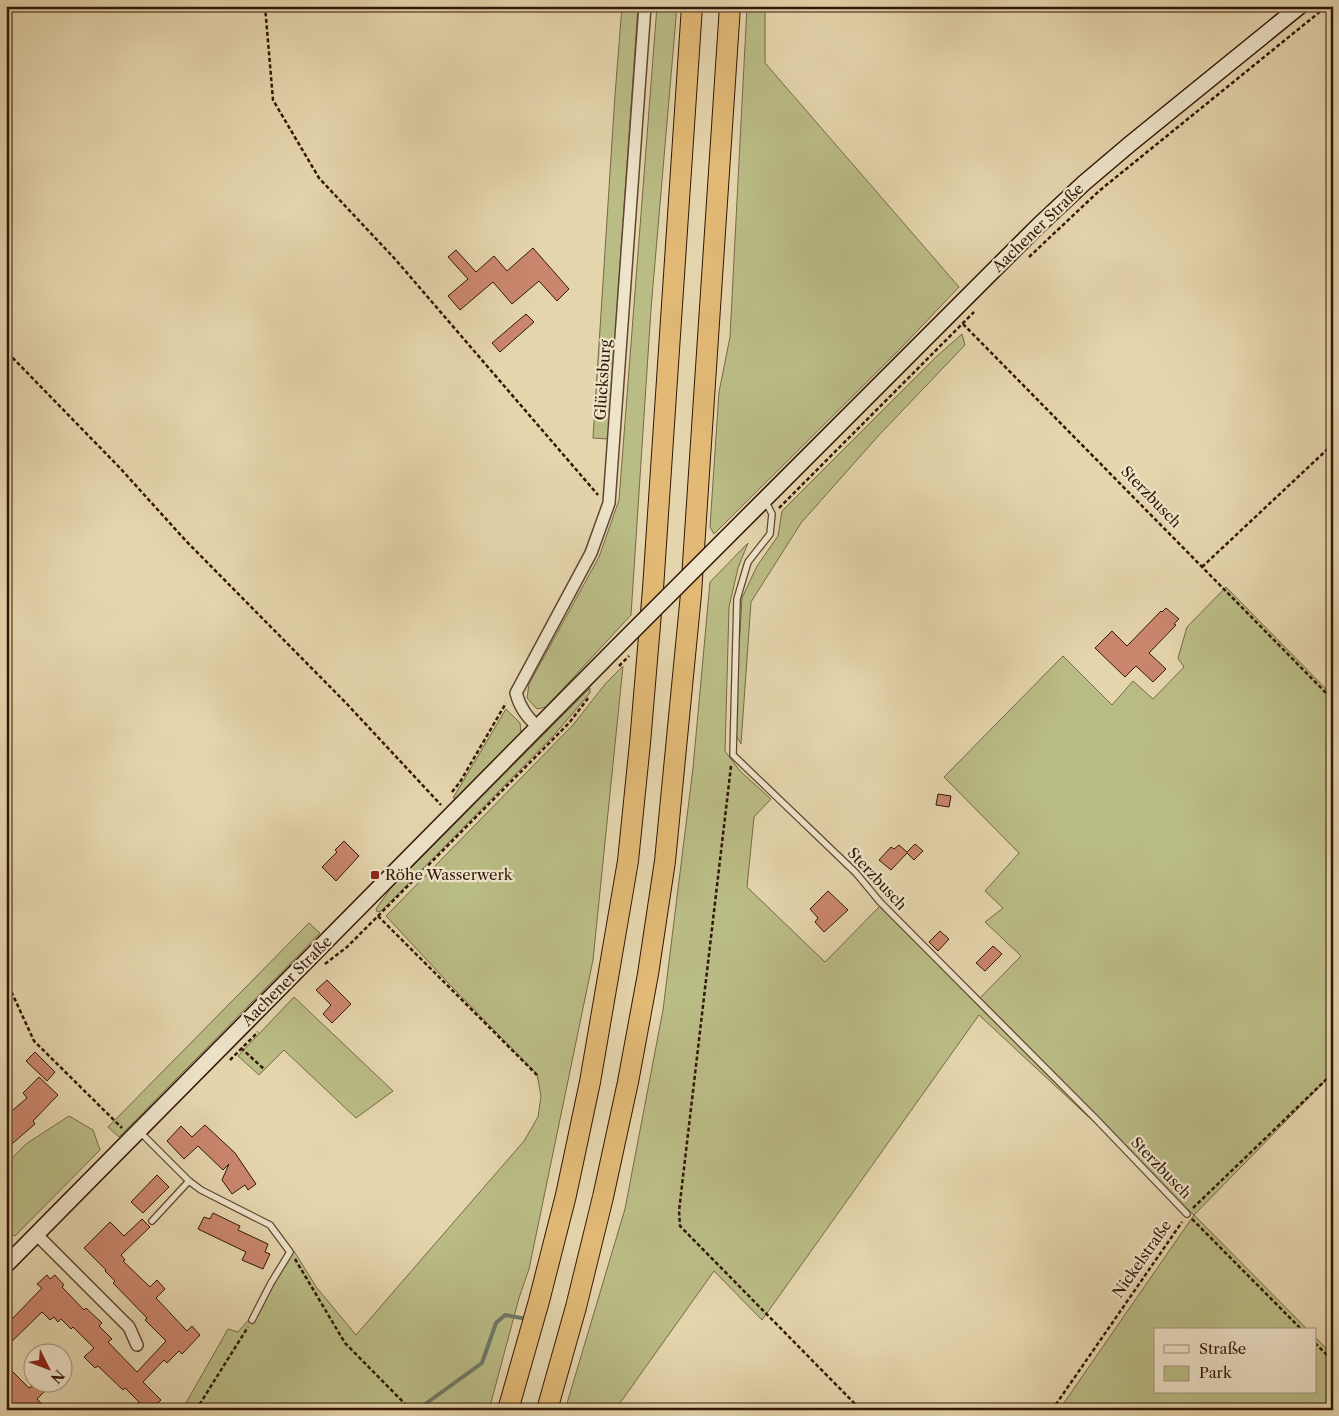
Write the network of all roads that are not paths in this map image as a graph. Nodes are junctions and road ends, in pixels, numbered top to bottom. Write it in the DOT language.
graph roads {
  1 [pos="645,6"];
  2 [pos="692,6"];
  3 [pos="730,6"];
  4 [pos="1300,6"];
  5 [pos="765,500"];
  6 [pos="538,727"];
  7 [pos="136,1135"];
  8 [pos="189,1182"];
  9 [pos="1187,1214"];
  10 [pos="152,1221"];
  11 [pos="36,1234"];
  12 [pos="6,1265"];
  13 [pos="252,1320"];
  14 [pos="137,1345"];
  15 [pos="508,1410"];
  16 [pos="547,1410"];
  1 -- 6 [label="street, Glücksburg"];
  2 -- 15 [label="highway"];
  3 -- 16 [label="highway"];
  4 -- 5 [label="main road, Aachener Straße"];
  5 -- 6 [label="main road, Aachener Straße, bridge"];
  5 -- 9 [label="lane, Sterzbusch"];
  6 -- 7 [label="main road, Aachener Straße"];
  7 -- 8 [label="lane"];
  7 -- 11 [label="main road, Aachener Straße"];
  8 -- 10 [label="lane"];
  8 -- 13 [label="lane"];
  11 -- 12 [label="main road, Aachener Straße"];
  11 -- 14 [label="street"];
}
